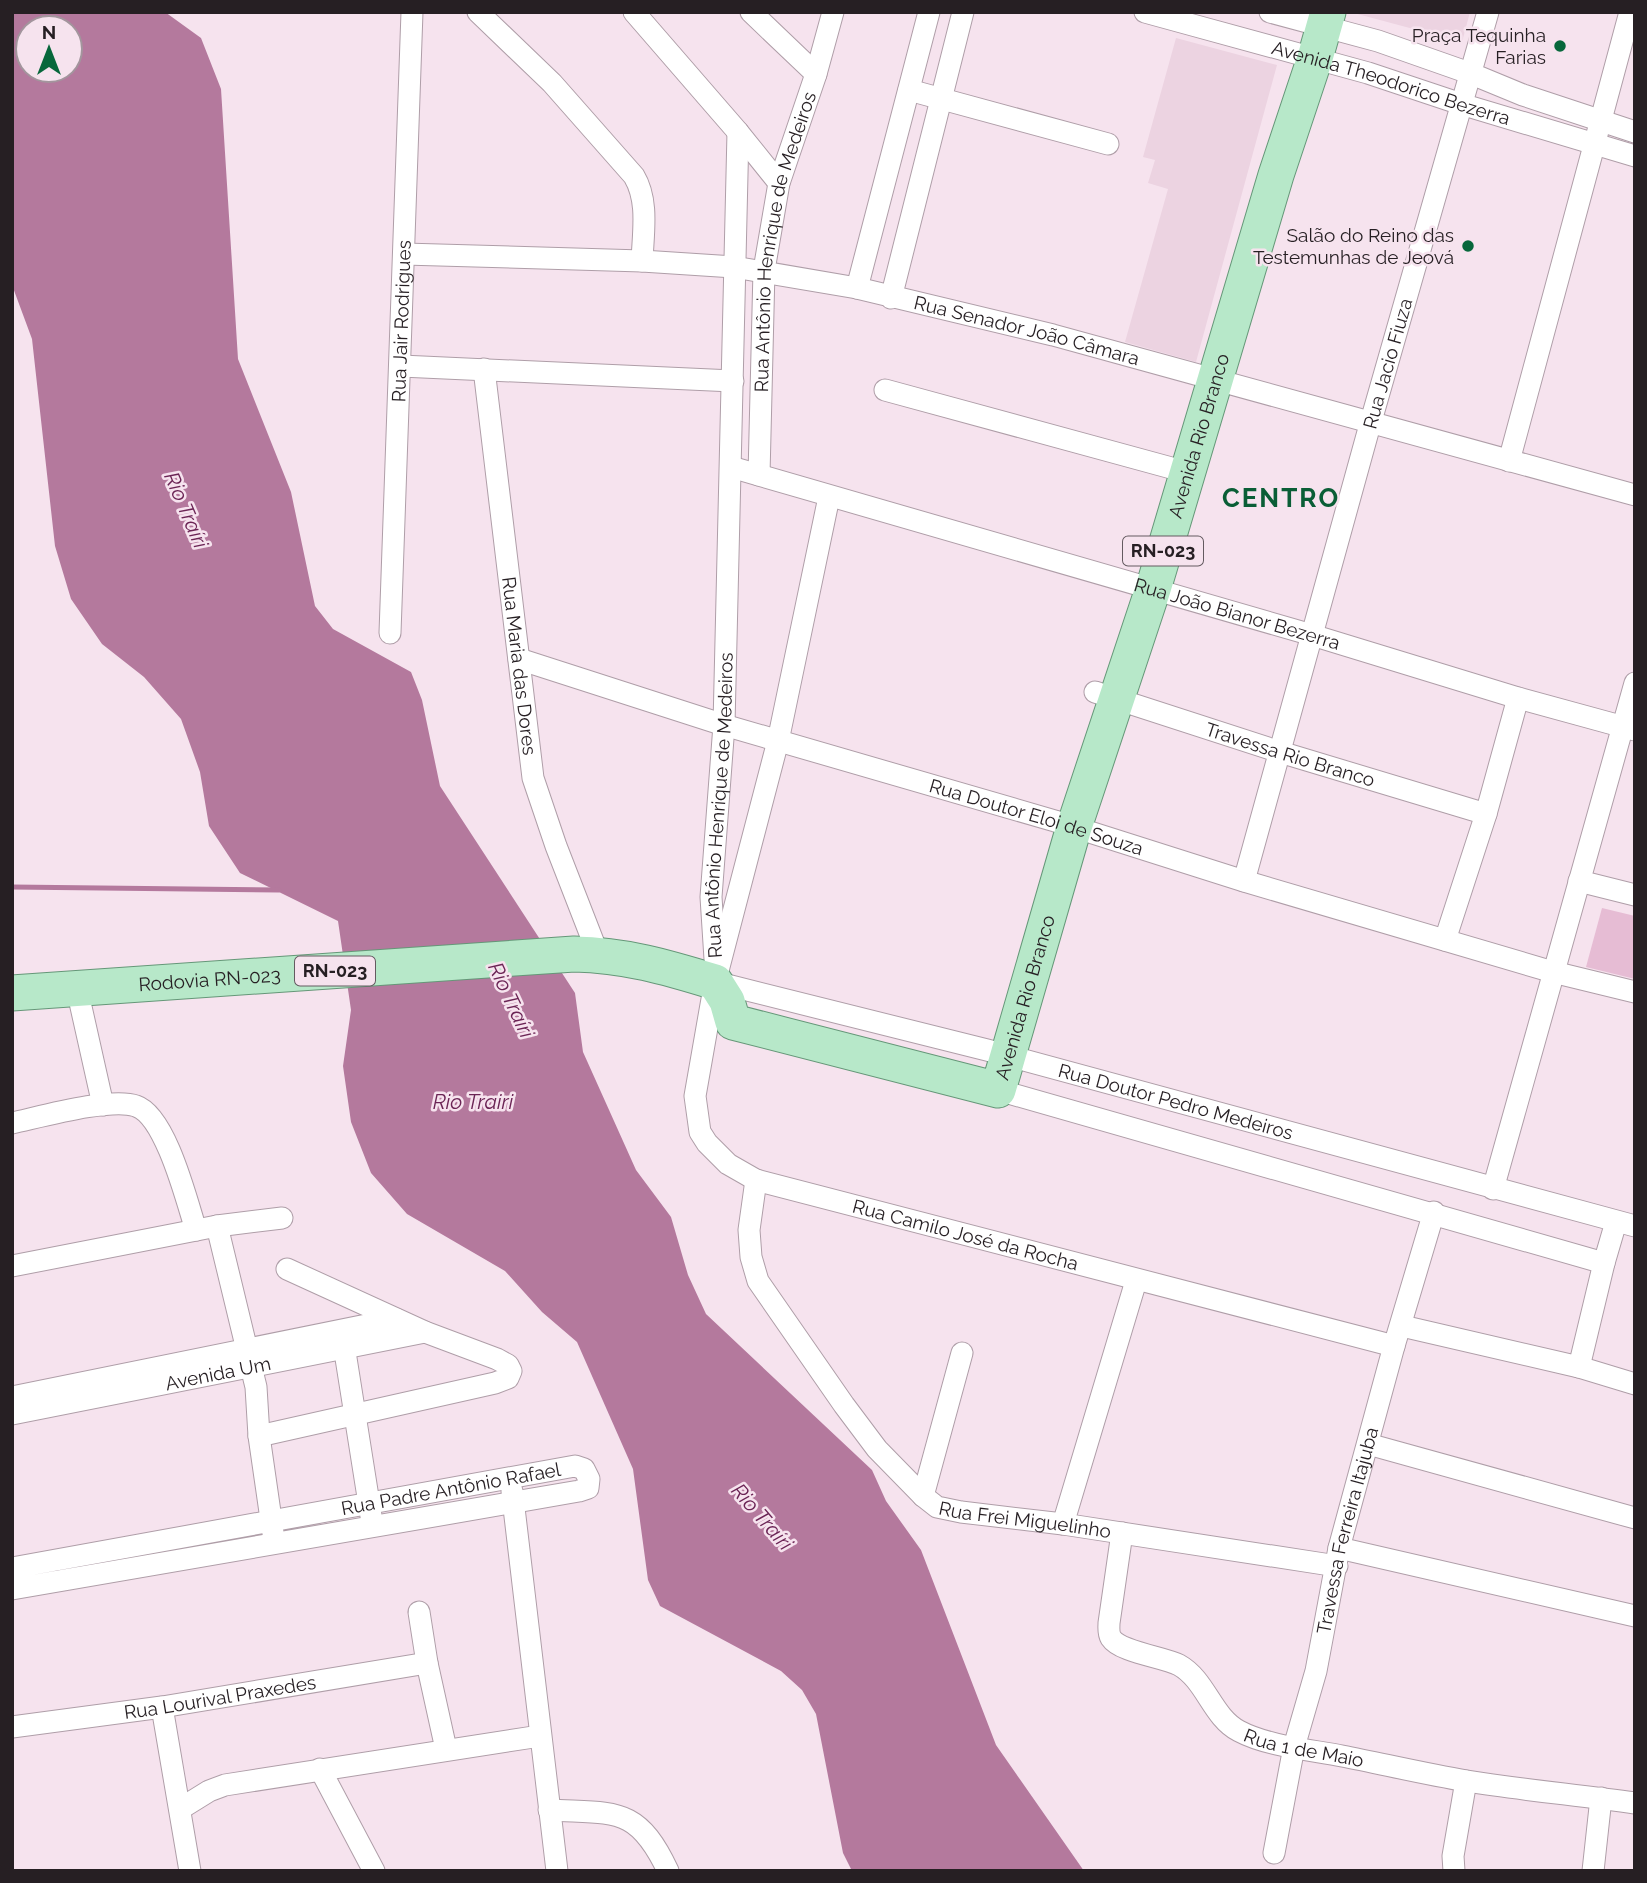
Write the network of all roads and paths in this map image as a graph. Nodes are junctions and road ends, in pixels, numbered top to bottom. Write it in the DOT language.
graph roads {
  1 [pos="412,12"];
  2 [pos="478,12"];
  3 [pos="634,12"];
  4 [pos="751,12"];
  5 [pos="833,12"];
  6 [pos="929,12"];
  7 [pos="963,12"];
  8 [pos="1145,12"];
  9 [pos="1270,12"];
  10 [pos="1488,12"];
  11 [pos="1630,12"];
  12 [pos="1314,31"];
  13 [pos="816,74"];
  14 [pos="1472,74"];
  15 [pos="909,90"];
  16 [pos="942,99"];
  17 [pos="1461,104"];
  18 [pos="1602,122"];
  19 [pos="738,132"];
  20 [pos="1635,132"];
  21 [pos="1595,143"];
  22 [pos="1108,144"];
  23 [pos="1635,156"];
  24 [pos="779,183"];
  25 [pos="404,254"];
  26 [pos="642,261"];
  27 [pos="734,267"];
  28 [pos="764,270"];
  29 [pos="857,288"];
  30 [pos="891,298"];
  31 [pos="401,366"];
  32 [pos="484,369"];
  33 [pos="1204,378"];
  34 [pos="733,381"];
  35 [pos="885,390"];
  36 [pos="1371,421"];
  37 [pos="1509,461"];
  38 [pos="731,467"];
  39 [pos="1175,469"];
  40 [pos="759,475"];
  41 [pos="1635,495"];
  42 [pos="829,497"];
  43 [pos="1141,585"];
  44 [pos="390,633"];
  45 [pos="1312,635"];
  46 [pos="519,659"];
  47 [pos="1635,682"];
  48 [pos="1106,695"];
  49 [pos="1518,698"];
  50 [pos="724,725"];
  51 [pos="1629,728"];
  52 [pos="778,741"];
  53 [pos="1280,752"];
  54 [pos="1486,814"];
  55 [pos="1065,824"];
  56 [pos="1244,881"];
  57 [pos="1579,881"];
  58 [pos="1635,895"];
  59 [pos="1445,940"];
  60 [pos="586,954"];
  61 [pos="1553,972"];
  62 [pos="715,982"];
  63 [pos="19,988"];
  64 [pos="87,988"];
  65 [pos="1635,992"];
  66 [pos="998,1053"];
  67 [pos="986,1087"];
  68 [pos="112,1105"];
  69 [pos="12,1123"];
  70 [pos="755,1180"];
  71 [pos="1493,1189"];
  72 [pos="1434,1212"];
  73 [pos="282,1218"];
  74 [pos="1625,1224"];
  75 [pos="217,1226"];
  76 [pos="196,1230"];
  77 [pos="1604,1263"];
  78 [pos="12,1266"];
  79 [pos="287,1269"];
  80 [pos="1136,1281"];
  81 [pos="396,1319"];
  82 [pos="1402,1326"];
  83 [pos="425,1332"];
  84 [pos="343,1340"];
  85 [pos="1394,1346"];
  86 [pos="962,1353"];
  87 [pos="250,1358"];
  88 [pos="1579,1367"];
  89 [pos="169,1374"];
  90 [pos="1635,1384"];
  91 [pos="12,1397"];
  92 [pos="355,1413"];
  93 [pos="12,1415"];
  94 [pos="259,1436"];
  95 [pos="1368,1444"];
  96 [pos="510,1478"];
  97 [pos="923,1496"];
  98 [pos="513,1502"];
  99 [pos="369,1503"];
  100 [pos="1635,1518"];
  101 [pos="271,1521"];
  102 [pos="1063,1524"];
  103 [pos="373,1528"];
  104 [pos="1122,1534"];
  105 [pos="275,1544"];
  106 [pos="1338,1557"];
  107 [pos="12,1568"];
  108 [pos="12,1589"];
  109 [pos="419,1612"];
  110 [pos="1635,1616"];
  111 [pos="427,1663"];
  112 [pos="162,1707"];
  113 [pos="12,1727"];
  114 [pos="540,1735"];
  115 [pos="1294,1747"];
  116 [pos="446,1749"];
  117 [pos="320,1769"];
  118 [pos="1466,1781"];
  119 [pos="1601,1798"];
  120 [pos="1635,1803"];
  121 [pos="180,1809"];
  122 [pos="549,1810"];
  123 [pos="1274,1853"];
  124 [pos="1453,1870"];
  125 [pos="190,1871"];
  126 [pos="374,1871"];
  127 [pos="557,1871"];
  128 [pos="668,1871"];
  129 [pos="1593,1871"];
  1 -- 25 [label="street, Rua Jair Rodrigues"];
  2 -- 26 [label="street"];
  3 -- 19 [label="street"];
  4 -- 13 [label="street"];
  5 -- 13 [label="street, Rua Antônio Henrique de Medeiros"];
  6 -- 15 [label="street"];
  7 -- 16 [label="street"];
  8 -- 12 [label="street, Avenida Theodorico Bezerra"];
  9 -- 12 [label="street, Avenida Theodorico Bezerra"];
  10 -- 14 [label="street, Rua Jacio Fiuza"];
  11 -- 18 [label="street"];
  12 -- 14 [label="street, Avenida Theodorico Bezerra"];
  12 -- 17 [label="street, Avenida Theodorico Bezerra"];
  12 -- 33 [label="main road, Avenida Rio Branco / RN-023"];
  13 -- 24 [label="street, Rua Antônio Henrique de Medeiros"];
  14 -- 17 [label="street, Rua Jacio Fiuza"];
  14 -- 18 [label="street, Avenida Theodorico Bezerra"];
  15 -- 16 [label="street"];
  15 -- 29 [label="street"];
  16 -- 22 [label="street"];
  16 -- 30 [label="street"];
  17 -- 21 [label="street, Avenida Theodorico Bezerra"];
  17 -- 36 [label="street, Rua Jacio Fiuza"];
  18 -- 20 [label="street, Avenida Theodorico Bezerra"];
  18 -- 21 [label="street"];
  19 -- 24 [label="street"];
  19 -- 27 [label="street, Rua Antônio Henrique de Medeiros"];
  21 -- 23 [label="street, Avenida Theodorico Bezerra"];
  21 -- 37 [label="street"];
  24 -- 28 [label="street, Rua Antônio Henrique de Medeiros"];
  25 -- 26 [label="street, Rua Senador João Câmara"];
  25 -- 31 [label="street, Rua Jair Rodrigues"];
  26 -- 27 [label="street, Rua Senador João Câmara"];
  27 -- 28 [label="street, Rua Senador João Câmara"];
  27 -- 34 [label="street, Rua Antônio Henrique de Medeiros"];
  28 -- 29 [label="street, Rua Senador João Câmara"];
  28 -- 40 [label="street, Rua Antônio Henrique de Medeiros"];
  29 -- 30 [label="street, Rua Senador João Câmara"];
  30 -- 33 [label="street, Rua Senador João Câmara"];
  31 -- 32 [label="street"];
  31 -- 44 [label="street, Rua Jair Rodrigues"];
  32 -- 34 [label="street"];
  32 -- 46 [label="street, Rua Maria das Dores"];
  33 -- 36 [label="street, Rua Senador João Câmara"];
  33 -- 39 [label="main road, Avenida Rio Branco / RN-023"];
  34 -- 38 [label="street, Rua Antônio Henrique de Medeiros"];
  35 -- 39 [label="street"];
  36 -- 37 [label="street, Rua Senador João Câmara"];
  36 -- 45 [label="street, Rua Jacio Fiuza"];
  37 -- 41 [label="street, Rua Senador João Câmara"];
  38 -- 40 [label="street, Rua João Bianor Bezerra"];
  38 -- 50 [label="street, Rua Antônio Henrique de Medeiros"];
  39 -- 43 [label="main road, Avenida Rio Branco / RN-023"];
  40 -- 42 [label="street, Rua João Bianor Bezerra"];
  42 -- 43 [label="street, Rua João Bianor Bezerra"];
  42 -- 52 [label="street, Rua Antônio Henrique de Medeiros"];
  43 -- 45 [label="street, Rua João Bianor Bezerra"];
  43 -- 48 [label="main road, Avenida Rio Branco / RN-023"];
  45 -- 49 [label="street, Rua João Bianor Bezerra"];
  45 -- 53 [label="street, Rua Jacio Fiuza"];
  46 -- 50 [label="street, Rua Doutor Eloi de Souza"];
  46 -- 60 [label="street, Rua Maria das Dores"];
  47 -- 51 [label="street"];
  48 -- 53 [label="street, Travessa Rio Branco"];
  48 -- 55 [label="main road, Avenida Rio Branco / RN-023"];
  49 -- 51 [label="street, Rua João Bianor Bezerra"];
  49 -- 54 [label="street"];
  50 -- 52 [label="street, Rua Doutor Eloi de Souza"];
  50 -- 62 [label="street, Rua Antônio Henrique de Medeiros"];
  51 -- 57 [label="street"];
  52 -- 55 [label="street, Rua Doutor Eloi de Souza"];
  52 -- 62 [label="street, Rua Antônio Henrique de Medeiros"];
  53 -- 54 [label="street, Travessa Rio Branco"];
  53 -- 56 [label="street, Rua Jacio Fiuza"];
  54 -- 59 [label="street"];
  55 -- 56 [label="street, Rua Doutor Eloi de Souza"];
  55 -- 66 [label="main road, Avenida Rio Branco / RN-023"];
  56 -- 59 [label="street, Rua Doutor Eloi de Souza"];
  57 -- 58 [label="street"];
  57 -- 61 [label="street"];
  59 -- 61 [label="street, Rua Doutor Eloi de Souza"];
  60 -- 62 [label="main road, Rua Doutor Pedro Medeiros / RN-023"];
  60 -- 64 [label="main road, Rodovia RN-023 / RN-023"];
  61 -- 65 [label="street, Rua Doutor Eloi de Souza"];
  61 -- 71 [label="street"];
  62 -- 66 [label="street, Rua Doutor Pedro Medeiros"];
  62 -- 67 [label="main road, Rua Doutor Pedro Medeiros"];
  62 -- 70 [label="street, Rua Camilo José da Rocha"];
  63 -- 64 [label="main road, RN-023"];
  64 -- 68 [label="street"];
  66 -- 67 [label="main road, Avenida Rio Branco / RN-023"];
  66 -- 71 [label="street, Rua Doutor Pedro Medeiros"];
  67 -- 72 [label="street, Rua Doutor Pedro Medeiros"];
  68 -- 69 [label="street"];
  68 -- 76 [label="street"];
  70 -- 80 [label="street, Rua Camilo José da Rocha"];
  70 -- 97 [label="street, Rua Frei Miguelinho"];
  71 -- 74 [label="street, Rua Doutor Pedro Medeiros"];
  72 -- 77 [label="street, Rua Doutor Pedro Medeiros"];
  72 -- 82 [label="street, Travessa Ferreira Itajuba"];
  73 -- 75 [label="street"];
  74 -- 77 [label="street"];
  75 -- 76 [label="street"];
  75 -- 87 [label="street"];
  76 -- 78 [label="street"];
  77 -- 88 [label="street"];
  79 -- 81 [label="street"];
  80 -- 85 [label="street, Rua Camilo José da Rocha"];
  80 -- 102 [label="street"];
  81 -- 83 [label="street"];
  81 -- 84 [label="street, Avenida Um"];
  82 -- 85 [label="street, Travessa Ferreira Itajuba"];
  82 -- 88 [label="street"];
  83 -- 84 [label="street, Avenida Um"];
  83 -- 92 [label="street"];
  84 -- 87 [label="street, Avenida Um"];
  84 -- 92 [label="street"];
  85 -- 95 [label="street, Travessa Ferreira Itajuba"];
  86 -- 97 [label="street"];
  87 -- 89 [label="street, Avenida Um"];
  87 -- 94 [label="street"];
  88 -- 90 [label="street"];
  89 -- 91 [label="street, Avenida Um"];
  89 -- 93 [label="street, Avenida Um"];
  92 -- 94 [label="street"];
  92 -- 99 [label="street"];
  94 -- 101 [label="street"];
  95 -- 100 [label="street"];
  95 -- 106 [label="street, Travessa Ferreira Itajuba"];
  96 -- 98 [label="street"];
  96 -- 98 [label="street, Rua Padre Antônio Rafael"];
  96 -- 99 [label="street, Rua Padre Antônio Rafael"];
  97 -- 102 [label="street, Rua Frei Miguelinho"];
  98 -- 103 [label="street, Rua Padre Antônio Rafael"];
  98 -- 114 [label="street"];
  99 -- 101 [label="street, Rua Padre Antônio Rafael"];
  99 -- 103 [label="street"];
  101 -- 105 [label="street"];
  101 -- 107 [label="street, Rua Padre Antônio Rafael"];
  102 -- 104 [label="street, Rua Frei Miguelinho"];
  103 -- 105 [label="street, Rua Padre Antônio Rafael"];
  104 -- 106 [label="street, Rua Frei Miguelinho"];
  104 -- 115 [label="street, Rua 1 de Maio"];
  105 -- 108 [label="street, Rua Padre Antônio Rafael"];
  106 -- 110 [label="street, Rua Frei Miguelinho"];
  106 -- 115 [label="street, Travessa Ferreira Itajuba"];
  109 -- 111 [label="street"];
  111 -- 112 [label="street, Rua Lourival Praxedes"];
  111 -- 116 [label="street"];
  112 -- 113 [label="street, Rua Lourival Praxedes"];
  112 -- 121 [label="street"];
  114 -- 116 [label="street"];
  114 -- 122 [label="street"];
  115 -- 118 [label="street, Rua 1 de Maio"];
  115 -- 123 [label="street, Travessa Ferreira Itajuba"];
  116 -- 117 [label="street"];
  117 -- 121 [label="street"];
  117 -- 126 [label="street"];
  118 -- 119 [label="street, Rua 1 de Maio"];
  118 -- 124 [label="street"];
  119 -- 120 [label="street, Rua 1 de Maio"];
  119 -- 129 [label="street"];
  121 -- 125 [label="street"];
  122 -- 127 [label="street"];
  122 -- 128 [label="street"];
}
